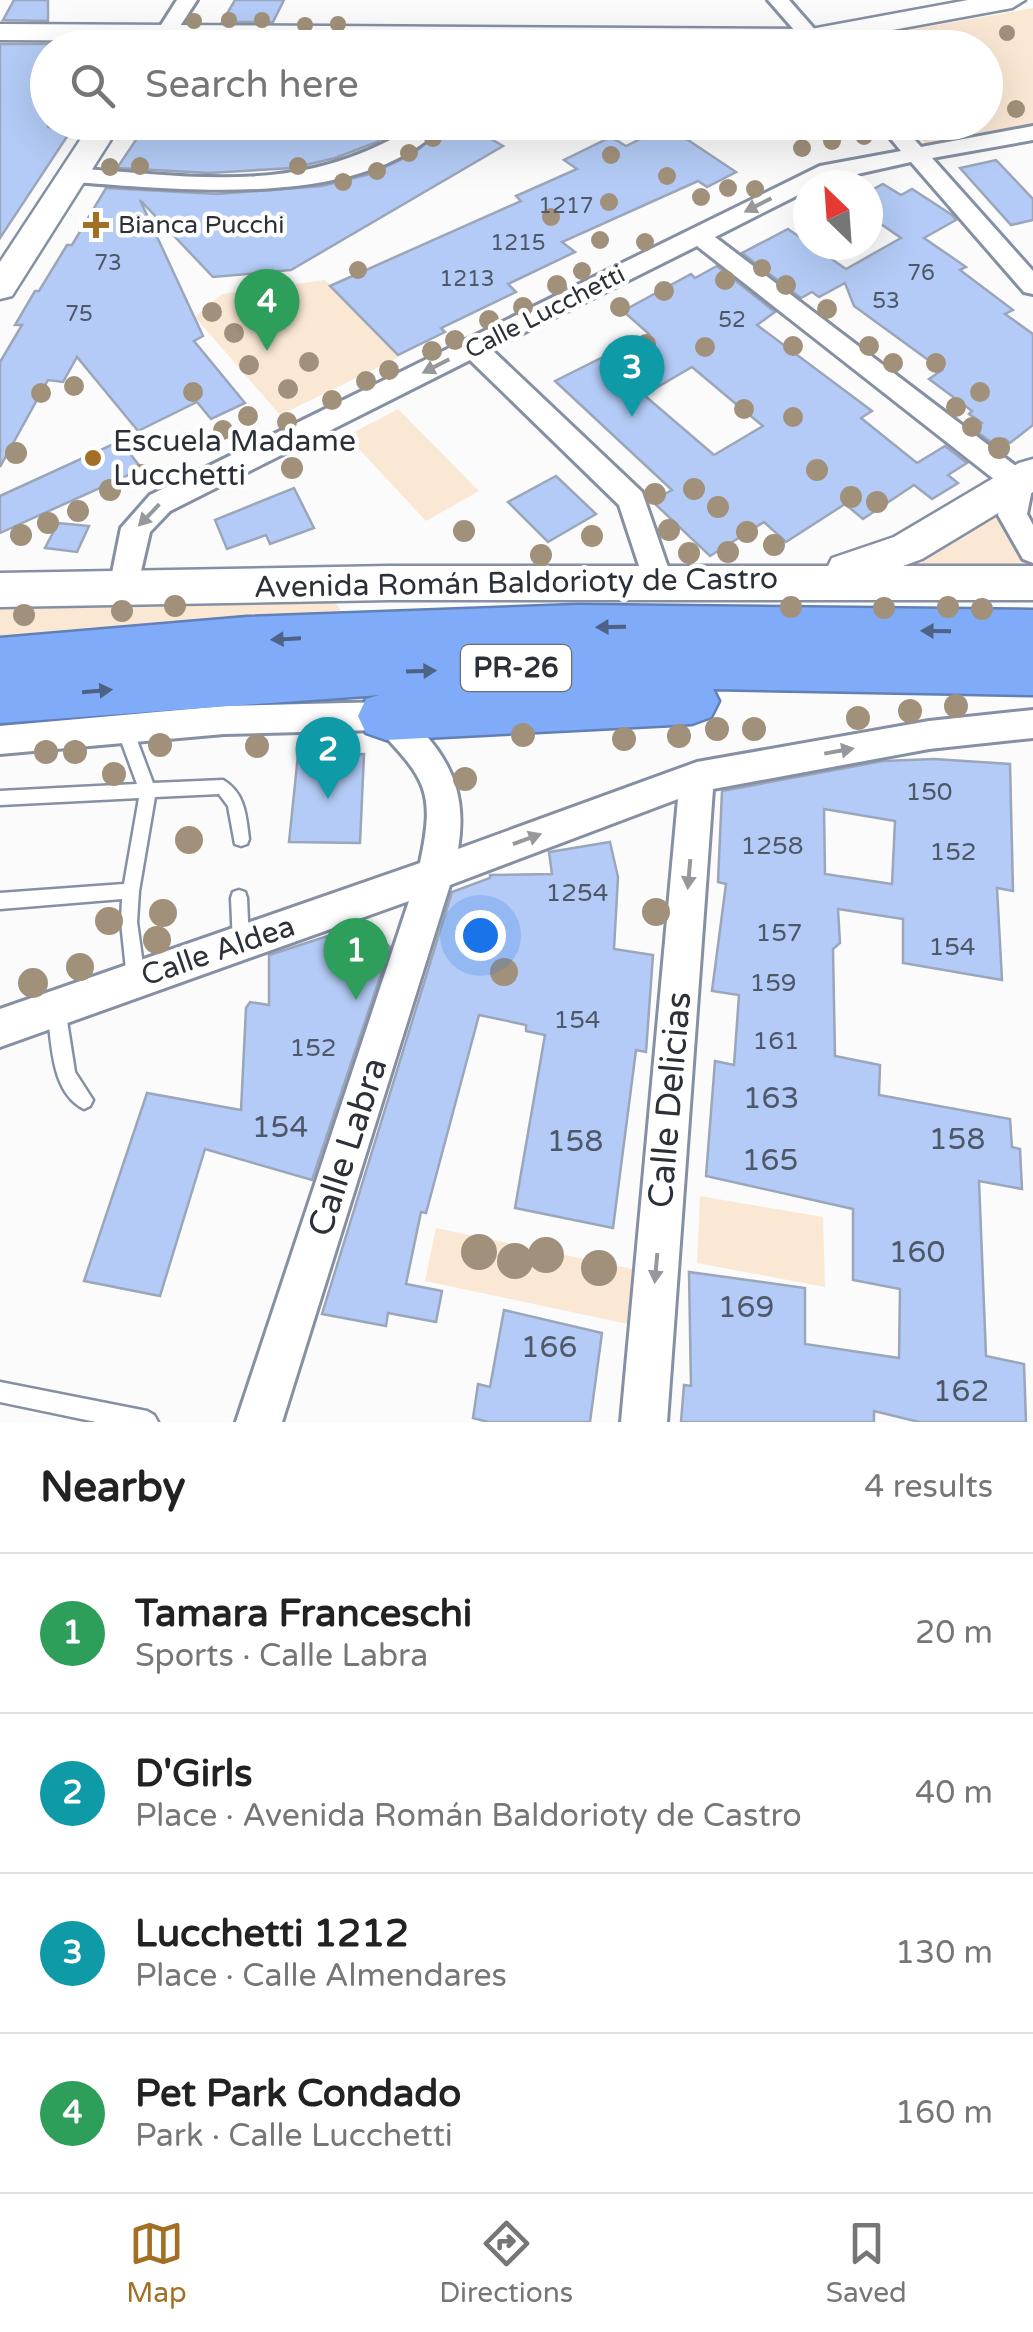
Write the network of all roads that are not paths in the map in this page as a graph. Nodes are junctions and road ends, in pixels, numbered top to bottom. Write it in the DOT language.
graph roads {
  1 [pos="186,0"];
  2 [pos="778,0"];
  3 [pos="1012,0"];
  4 [pos="167,30"];
  5 [pos="805,30"];
  6 [pos="872,30"];
  7 [pos="0,32"];
  8 [pos="30,33"];
  9 [pos="1033,133"];
  10 [pos="1003,139"];
  11 [pos="94,140"];
  12 [pos="413,140"];
  13 [pos="902,140"];
  14 [pos="997,140"];
  15 [pos="916,156"];
  16 [pos="72,175"];
  17 [pos="698,235"];
  18 [pos="1033,286"];
  19 [pos="0,288"];
  20 [pos="474,348"];
  21 [pos="1026,478"];
  22 [pos="1033,550"];
  23 [pos="786,580"];
  24 [pos="658,582"];
  25 [pos="1033,583"];
  26 [pos="124,588"];
  27 [pos="0,590"];
  28 [pos="1033,632"];
  29 [pos="0,660"];
  30 [pos="1033,672"];
  31 [pos="1033,681"];
  32 [pos="0,700"];
  33 [pos="386,716"];
  34 [pos="1033,724"];
  35 [pos="124,727"];
  36 [pos="0,740"];
  37 [pos="697,777"];
  38 [pos="148,792"];
  39 [pos="0,798"];
  40 [pos="241,838"];
  41 [pos="436,872"];
  42 [pos="131,891"];
  43 [pos="239,898"];
  44 [pos="0,901"];
  45 [pos="241,946"];
  46 [pos="136,979"];
  47 [pos="56,1008"];
  48 [pos="0,1028"];
  49 [pos="84,1100"];
  50 [pos="0,1392"];
  51 [pos="147,1422"];
  52 [pos="260,1422"];
  53 [pos="644,1422"];
  1 -- 4 [label="street"];
  2 -- 5 [label="street"];
  3 -- 6 [label="street"];
  7 -- 8 [label="street"];
  9 -- 10 [label="street, Calle Lucchetti"];
  11 -- 16 [label="street"];
  12 -- 16 [label="street"];
  13 -- 15 [label="street"];
  14 -- 15 [label="street, Calle Lucchetti"];
  15 -- 17 [label="street, Calle Lucchetti, one-way"];
  15 -- 18 [label="street"];
  16 -- 19 [label="street"];
  17 -- 20 [label="street, Calle Lucchetti"];
  17 -- 21 [label="street"];
  20 -- 24 [label="street"];
  20 -- 26 [label="street, Calle Lucchetti, one-way"];
  21 -- 22 [label="street"];
  21 -- 23 [label="street"];
  23 -- 24 [label="street, Avenida Román Baldorioty de Castro"];
  23 -- 25 [label="street, Avenida Román Baldorioty de Castro"];
  24 -- 26 [label="street, Avenida Román Baldorioty de Castro"];
  26 -- 27 [label="street, Avenida Román Baldorioty de Castro"];
  28 -- 29 [label="highway, PR-26, one-way"];
  32 -- 30 [label="highway, PR-26, one-way"];
  31 -- 33 [label="highway"];
  33 -- 35 [label="street"];
  33 -- 41 [label="street, Calle Labra"];
  37 -- 34 [label="street, one-way"];
  35 -- 36 [label="street"];
  35 -- 38 [label="lane"];
  41 -- 37 [label="street, one-way"];
  37 -- 53 [label="street, Calle Delicias, one-way"];
  38 -- 39 [label="lane"];
  38 -- 40 [label="lane"];
  38 -- 42 [label="lane"];
  41 -- 45 [label="street, Calle Aldea"];
  41 -- 52 [label="street, Calle Labra"];
  42 -- 44 [label="lane"];
  42 -- 46 [label="lane"];
  43 -- 45 [label="lane"];
  45 -- 46 [label="street, Calle Aldea"];
  46 -- 47 [label="street, Calle Aldea"];
  47 -- 48 [label="street, Calle Aldea"];
  47 -- 49 [label="lane"];
  50 -- 51 [label="lane"];
}
